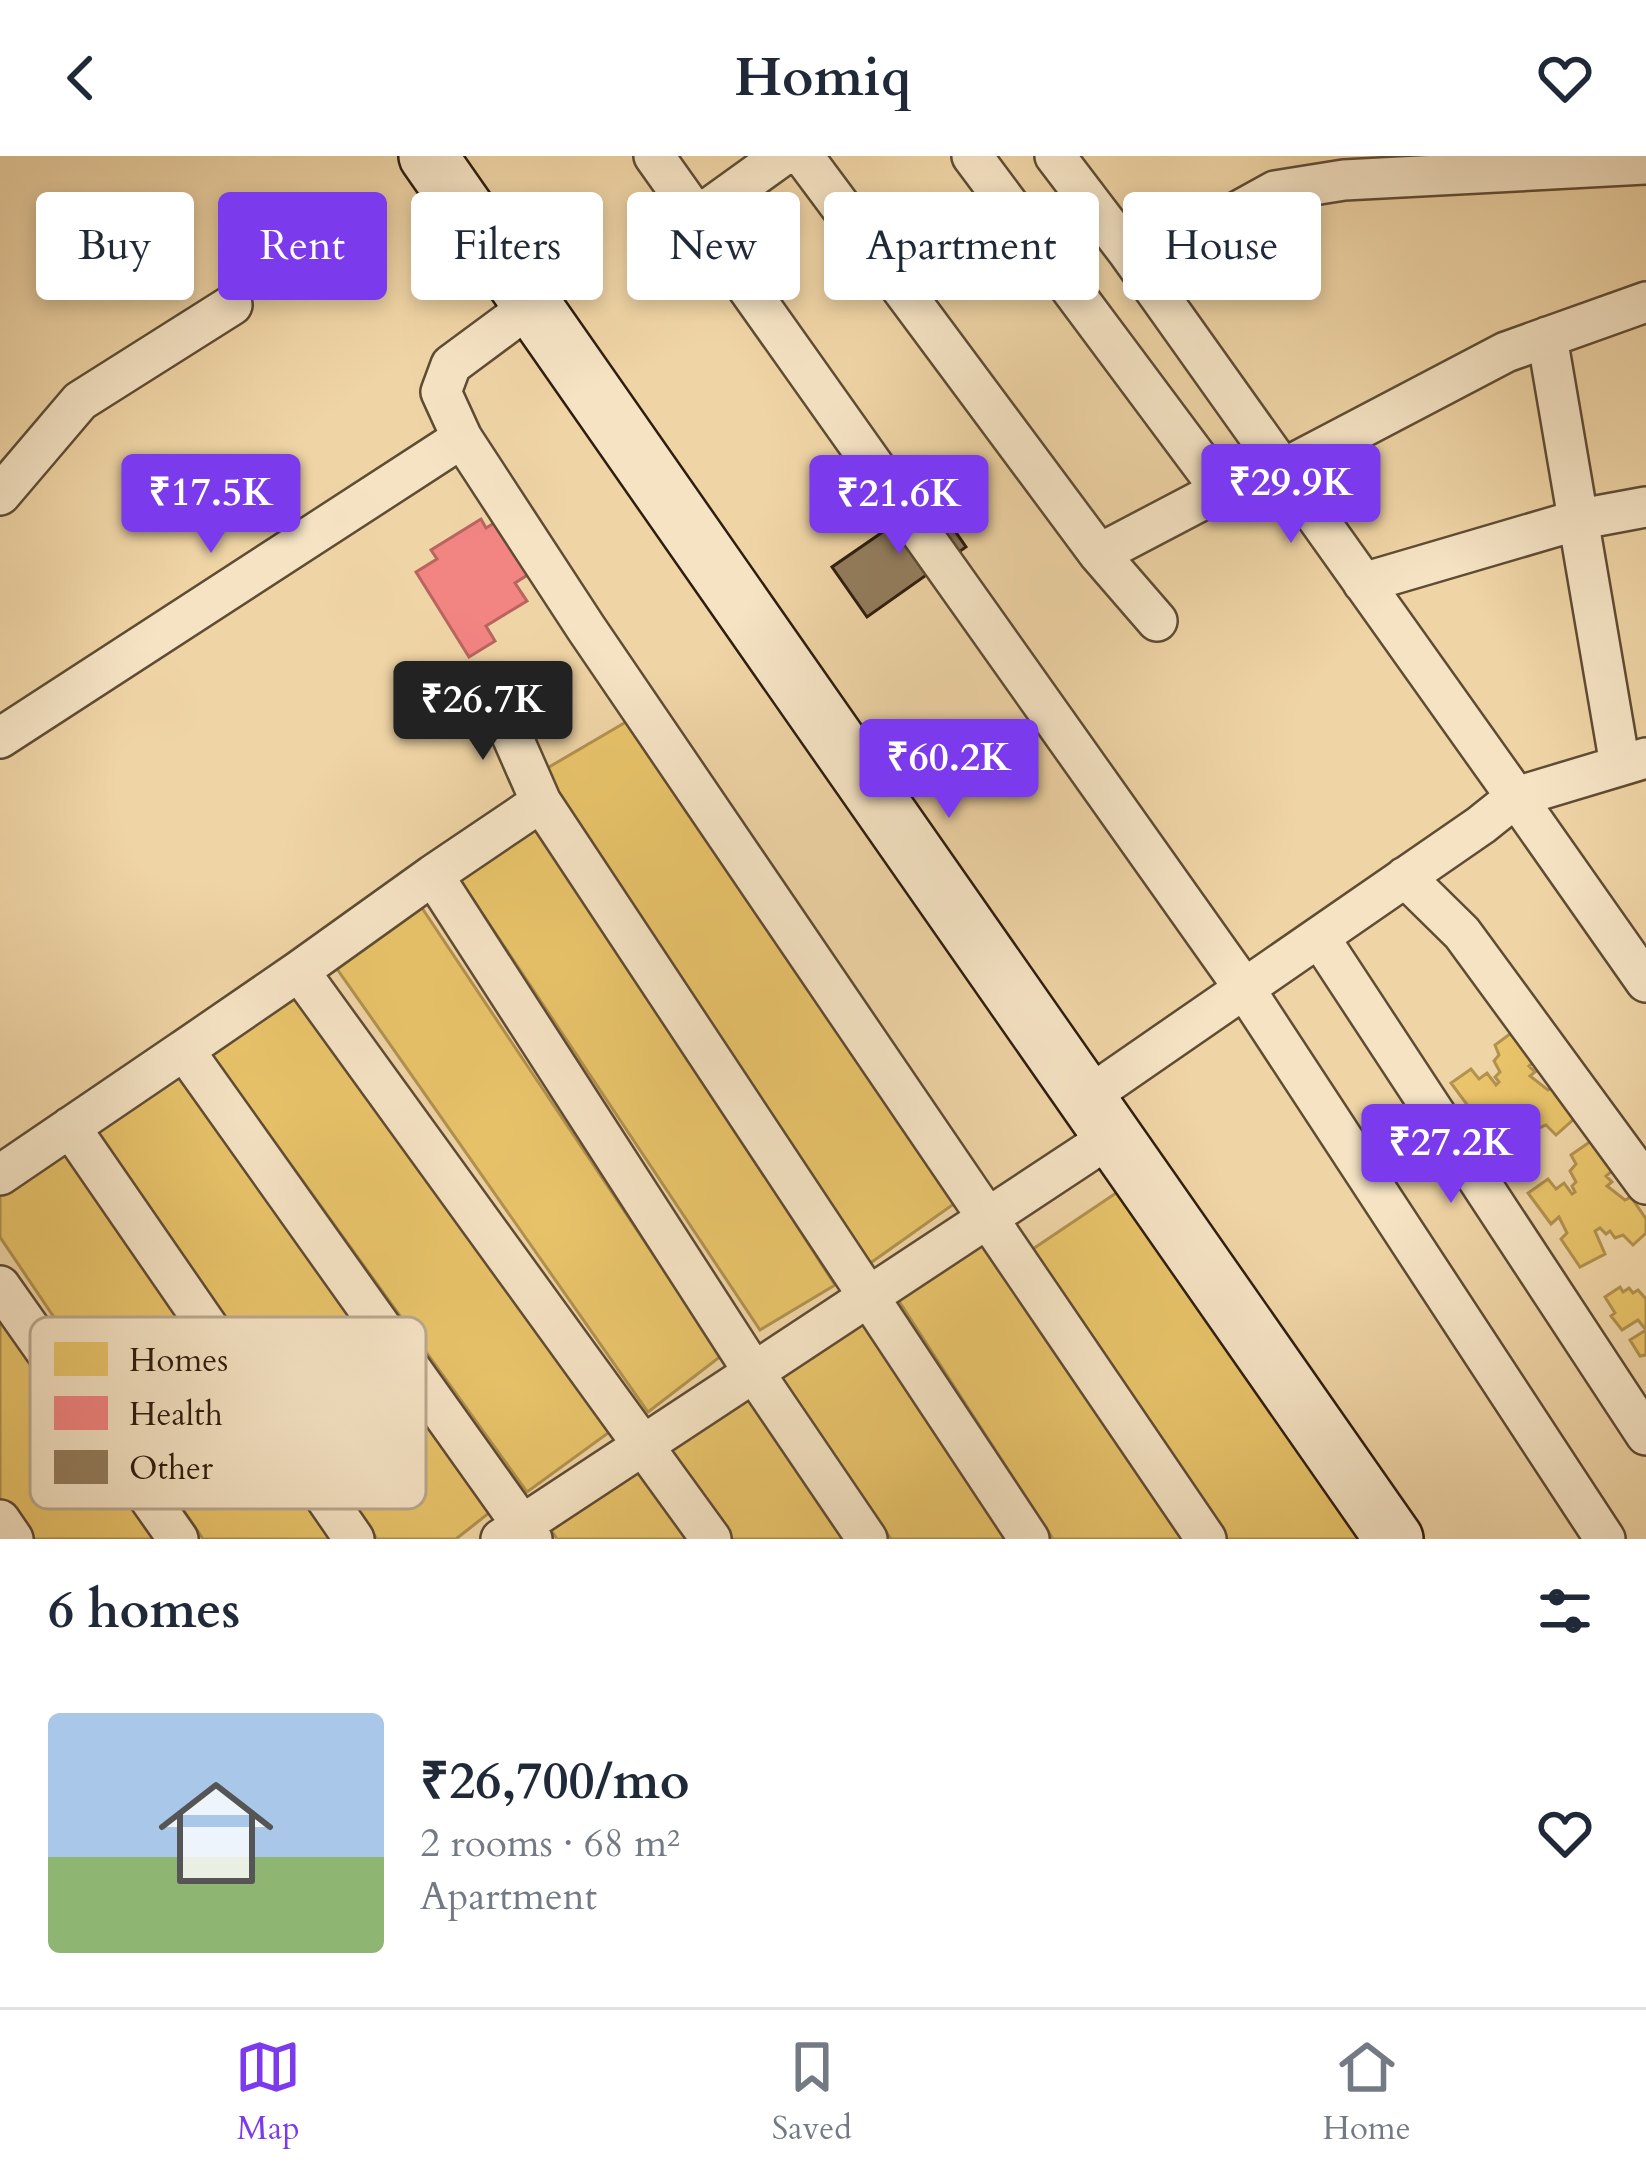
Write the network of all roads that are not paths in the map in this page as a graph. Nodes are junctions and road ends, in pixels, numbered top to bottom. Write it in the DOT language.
graph roads {
  1 [pos="428,156"];
  2 [pos="654,156"];
  3 [pos="782,156"];
  4 [pos="803,156"];
  5 [pos="972,156"];
  6 [pos="1054,156"];
  7 [pos="1646,164"];
  8 [pos="679,192"];
  9 [pos="732,192"];
  10 [pos="1273,192"];
  11 [pos="1123,246"];
  12 [pos="756,300"];
  13 [pos="1162,300"];
  14 [pos="1646,302"];
  15 [pos="232,305"];
  16 [pos="532,305"];
  17 [pos="1547,338"];
  18 [pos="462,438"];
  19 [pos="1282,470"];
  20 [pos="0,495"];
  21 [pos="1646,507"];
  22 [pos="1581,519"];
  23 [pos="1100,554"];
  24 [pos="1364,583"];
  25 [pos="1157,621"];
  26 [pos="494,694"];
  27 [pos="0,738"];
  28 [pos="1633,761"];
  29 [pos="1516,797"];
  30 [pos="541,802"];
  31 [pos="433,874"];
  32 [pos="1405,878"];
  33 [pos="1319,937"];
  34 [pos="299,971"];
  35 [pos="1646,982"];
  36 [pos="1244,988"];
  37 [pos="184,1049"];
  38 [pos="1099,1117"];
  39 [pos="70,1127"];
  40 [pos="0,1175"];
  41 [pos="1646,1184"];
  42 [pos="988,1217"];
  43 [pos="0,1286"];
  44 [pos="866,1297"];
  45 [pos="201,1317"];
  46 [pos="369,1317"];
  47 [pos="30,1329"];
  48 [pos="753,1371"];
  49 [pos="426,1400"];
  50 [pos="1646,1435"];
  51 [pos="644,1442"];
  52 [pos="157,1509"];
  53 [pos="334,1509"];
  54 [pos="0,1520"];
  55 [pos="518,1534"];
  56 [pos="13,1539"];
  57 [pos="178,1539"];
  58 [pos="355,1539"];
  59 [pos="711,1539"];
  60 [pos="867,1539"];
  61 [pos="1029,1539"];
  62 [pos="1206,1539"];
  63 [pos="1394,1539"];
  64 [pos="1604,1539"];
  1 -- 16 [label="street"];
  2 -- 8 [label="street"];
  3 -- 9 [label="street"];
  4 -- 23 [label="street"];
  5 -- 23 [label="street"];
  6 -- 11 [label="street"];
  7 -- 10 [label="street"];
  12 -- 36 [label="street"];
  13 -- 19 [label="street"];
  14 -- 17 [label="street"];
  15 -- 20 [label="street"];
  16 -- 18 [label="street"];
  16 -- 38 [label="street"];
  17 -- 19 [label="street"];
  17 -- 22 [label="street"];
  18 -- 27 [label="street"];
  18 -- 42 [label="street"];
  19 -- 24 [label="street"];
  21 -- 22 [label="street"];
  22 -- 24 [label="street"];
  22 -- 28 [label="street"];
  23 -- 25 [label="street"];
  24 -- 29 [label="street"];
  26 -- 30 [label="street"];
  28 -- 29 [label="street"];
  29 -- 32 [label="street"];
  29 -- 35 [label="street"];
  30 -- 31 [label="street"];
  30 -- 44 [label="street"];
  31 -- 34 [label="street"];
  31 -- 48 [label="street"];
  32 -- 33 [label="street"];
  32 -- 41 [label="street"];
  33 -- 36 [label="street"];
  33 -- 50 [label="street"];
  34 -- 37 [label="street"];
  34 -- 51 [label="street"];
  36 -- 38 [label="street"];
  36 -- 64 [label="street"];
  37 -- 39 [label="street"];
  37 -- 46 [label="street"];
  38 -- 42 [label="street"];
  38 -- 63 [label="street"];
  39 -- 40 [label="street"];
  39 -- 45 [label="street"];
  42 -- 44 [label="street"];
  42 -- 62 [label="street"];
  43 -- 47 [label="street"];
  44 -- 48 [label="street"];
  44 -- 61 [label="street"];
  48 -- 51 [label="street"];
  48 -- 60 [label="street"];
  49 -- 55 [label="street"];
  51 -- 55 [label="street"];
  51 -- 59 [label="street"];
  52 -- 57 [label="street"];
  53 -- 58 [label="street"];
  54 -- 56 [label="street"];
}
